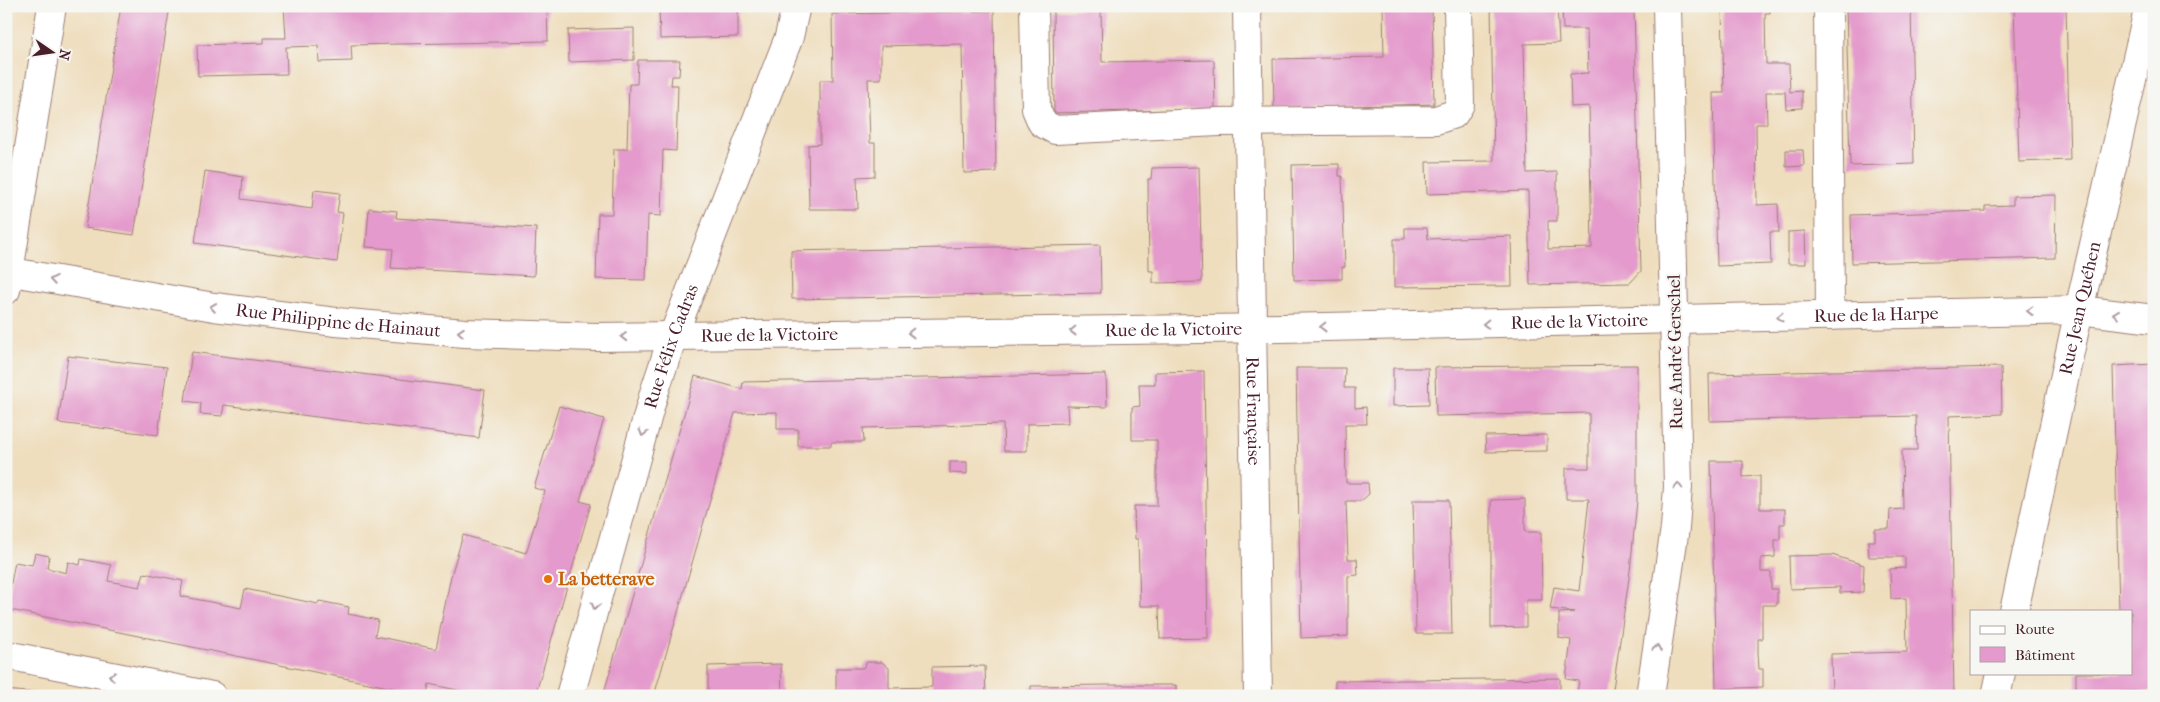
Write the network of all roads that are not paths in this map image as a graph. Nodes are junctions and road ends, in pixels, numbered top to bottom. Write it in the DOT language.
graph roads {
  1 [pos="52,6"];
  2 [pos="796,6"];
  3 [pos="1034,6"];
  4 [pos="1247,6"];
  5 [pos="1458,6"];
  6 [pos="1667,6"];
  7 [pos="1828,6"];
  8 [pos="2149,6"];
  9 [pos="1249,122"];
  10 [pos="7,278"];
  11 [pos="2079,310"];
  12 [pos="1830,316"];
  13 [pos="2154,319"];
  14 [pos="1675,321"];
  15 [pos="1252,328"];
  16 [pos="673,336"];
  17 [pos="2014,610"];
  18 [pos="6,655"];
  19 [pos="2001,674"];
  20 [pos="212,696"];
  21 [pos="570,696"];
  22 [pos="1258,696"];
  23 [pos="1650,696"];
  24 [pos="1996,696"];
  1 -- 10 [label="street"];
  2 -- 16 [label="street, Rue Félix Cadras"];
  3 -- 9 [label="street"];
  4 -- 9 [label="street, Rue Française"];
  5 -- 9 [label="street"];
  6 -- 14 [label="street, Rue André Gerschel"];
  7 -- 12 [label="street"];
  8 -- 11 [label="street, Rue Jean Quéhen"];
  9 -- 15 [label="street, Rue Française"];
  16 -- 10 [label="street, Rue Philippine de Hainaut, one-way"];
  11 -- 12 [label="street, Rue de la Harpe, one-way"];
  13 -- 11 [label="street, Rue de la Harpe, one-way"];
  11 -- 17 [label="street, Rue Jean Quéhen"];
  12 -- 14 [label="street, Rue de la Harpe, one-way"];
  14 -- 15 [label="street, Rue de la Victoire, one-way"];
  23 -- 14 [label="street, Rue André Gerschel, one-way"];
  15 -- 16 [label="street, Rue de la Victoire, one-way"];
  15 -- 22 [label="street, Rue Française"];
  16 -- 21 [label="street, Rue Félix Cadras, one-way"];
  20 -- 18 [label="street, one-way"];
  19 -- 24 [label="street"];
}
